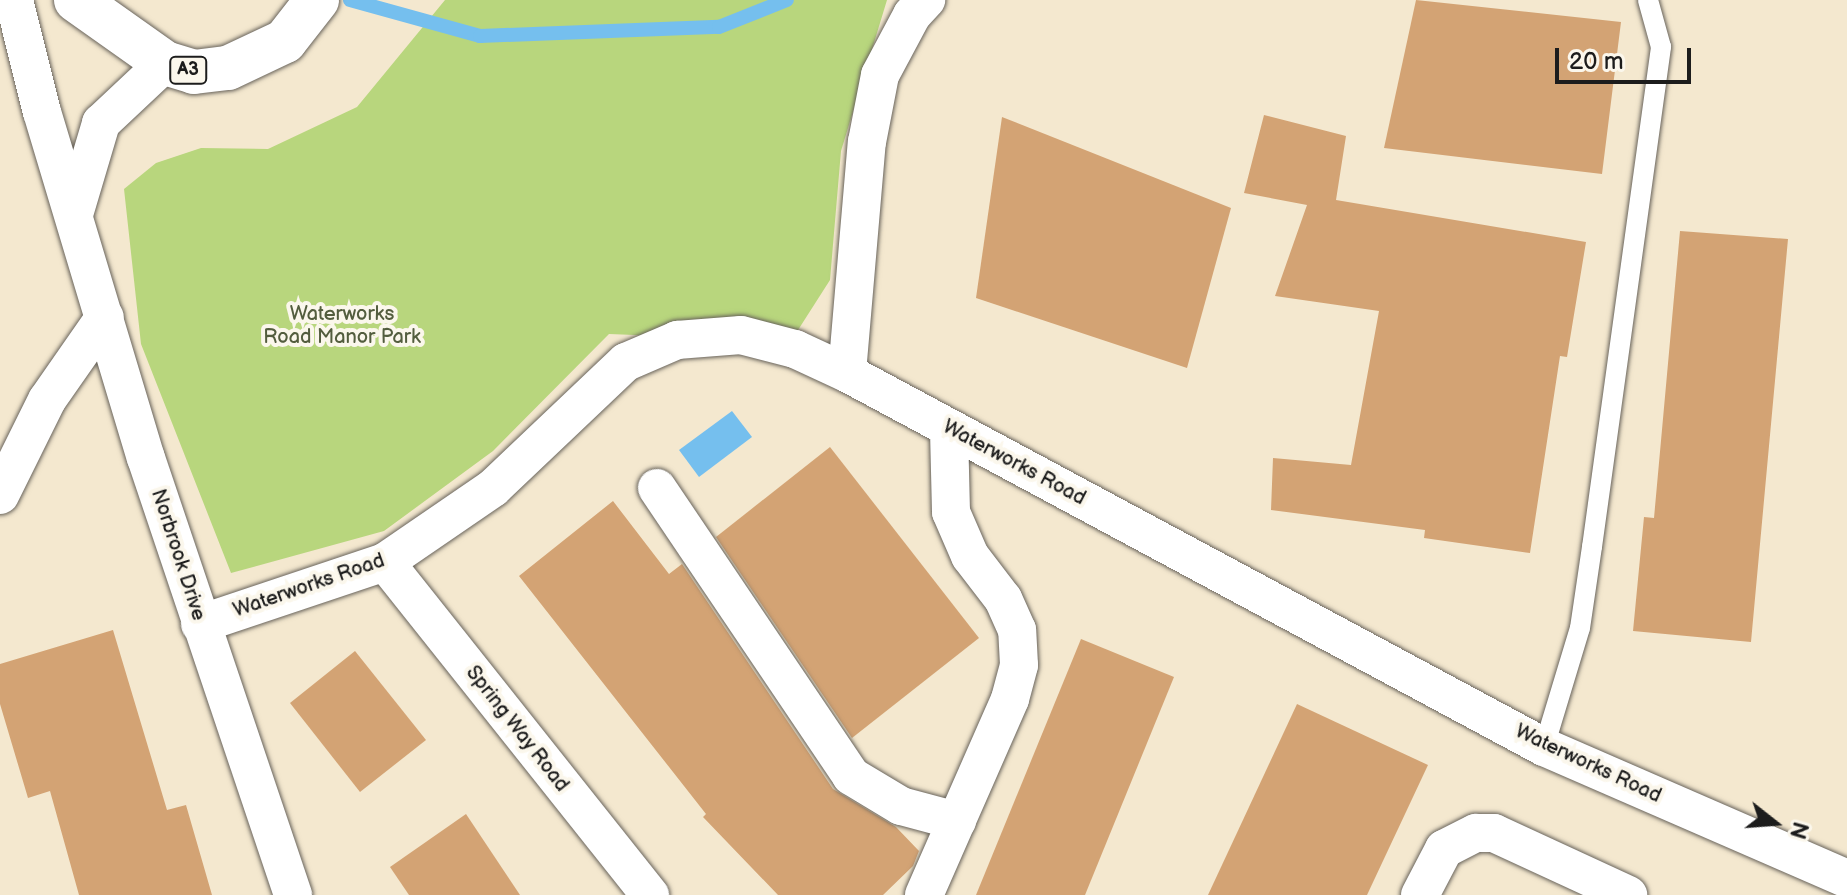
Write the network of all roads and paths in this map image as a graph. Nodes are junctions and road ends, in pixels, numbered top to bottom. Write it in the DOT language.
graph roads {
  1 [pos="14,0"];
  2 [pos="76,0"];
  3 [pos="926,0"];
  4 [pos="1648,0"];
  5 [pos="310,8"];
  6 [pos="165,63"];
  7 [pos="75,211"];
  8 [pos="105,317"];
  9 [pos="847,373"];
  10 [pos="949,428"];
  11 [pos="657,488"];
  12 [pos="0,495"];
  13 [pos="385,562"];
  14 [pos="200,624"];
  15 [pos="1544,747"];
  16 [pos="957,821"];
  17 [pos="1847,879"];
  18 [pos="293,895"];
  19 [pos="650,895"];
  20 [pos="924,895"];
  21 [pos="1420,895"];
  22 [pos="1628,895"];
  1 -- 7 [label="street, Norbrook Drive"];
  2 -- 6 [label="main road, A3"];
  3 -- 9 [label="street"];
  4 -- 15 [label="lane"];
  5 -- 6 [label="main road, A3"];
  6 -- 7 [label="street"];
  7 -- 8 [label="street, Norbrook Drive"];
  8 -- 12 [label="street"];
  8 -- 14 [label="street, Norbrook Drive"];
  9 -- 10 [label="street, Waterworks Road"];
  9 -- 13 [label="street, Waterworks Road"];
  10 -- 15 [label="street, Waterworks Road"];
  10 -- 16 [label="street"];
  11 -- 16 [label="street"];
  13 -- 14 [label="street, Waterworks Road"];
  13 -- 19 [label="street, Spring Way Road"];
  14 -- 18 [label="street, Norbrook Drive"];
  15 -- 17 [label="street, Waterworks Road"];
  16 -- 20 [label="street"];
  21 -- 22 [label="street"];
}
